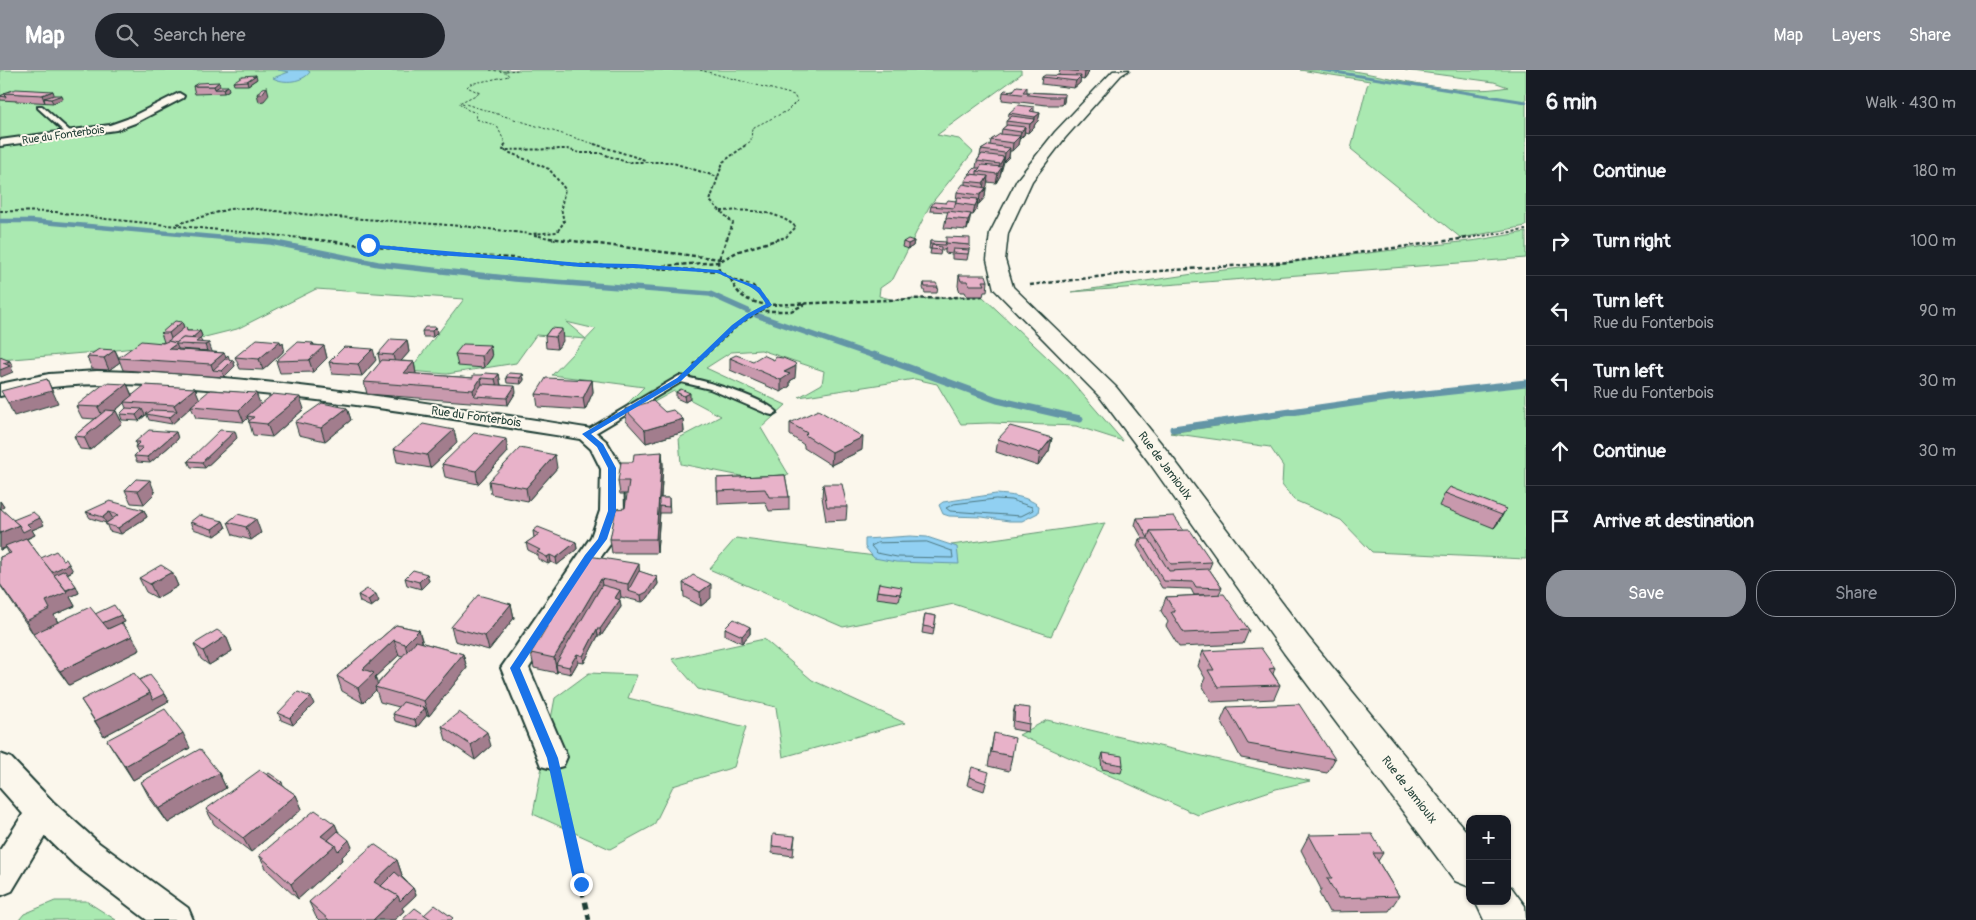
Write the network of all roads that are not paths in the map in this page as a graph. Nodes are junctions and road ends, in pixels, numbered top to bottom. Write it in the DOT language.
graph roads {
  1 [pos="1123,70"];
  2 [pos="179,96"];
  3 [pos="40,107"];
  4 [pos="70,134"];
  5 [pos="0,143"];
  6 [pos="0,390"];
  7 [pos="772,412"];
  8 [pos="586,434"];
  9 [pos="552,758"];
  10 [pos="0,767"];
  11 [pos="42,812"];
  12 [pos="1466,863"];
  13 [pos="0,880"];
  14 [pos="1499,905"];
  15 [pos="175,920"];
  16 [pos="1510,920"];
  1 -- 12 [label="street, Rue de Jamioulx"];
  2 -- 4 [label="street, Rue du Fonterbois"];
  3 -- 4 [label="lane"];
  4 -- 5 [label="street, Rue du Fonterbois"];
  6 -- 8 [label="street, Rue du Fonterbois"];
  7 -- 8 [label="lane"];
  8 -- 9 [label="street"];
  10 -- 11 [label="street"];
  11 -- 13 [label="street"];
  11 -- 15 [label="street"];
  14 -- 16 [label="street"];
}
